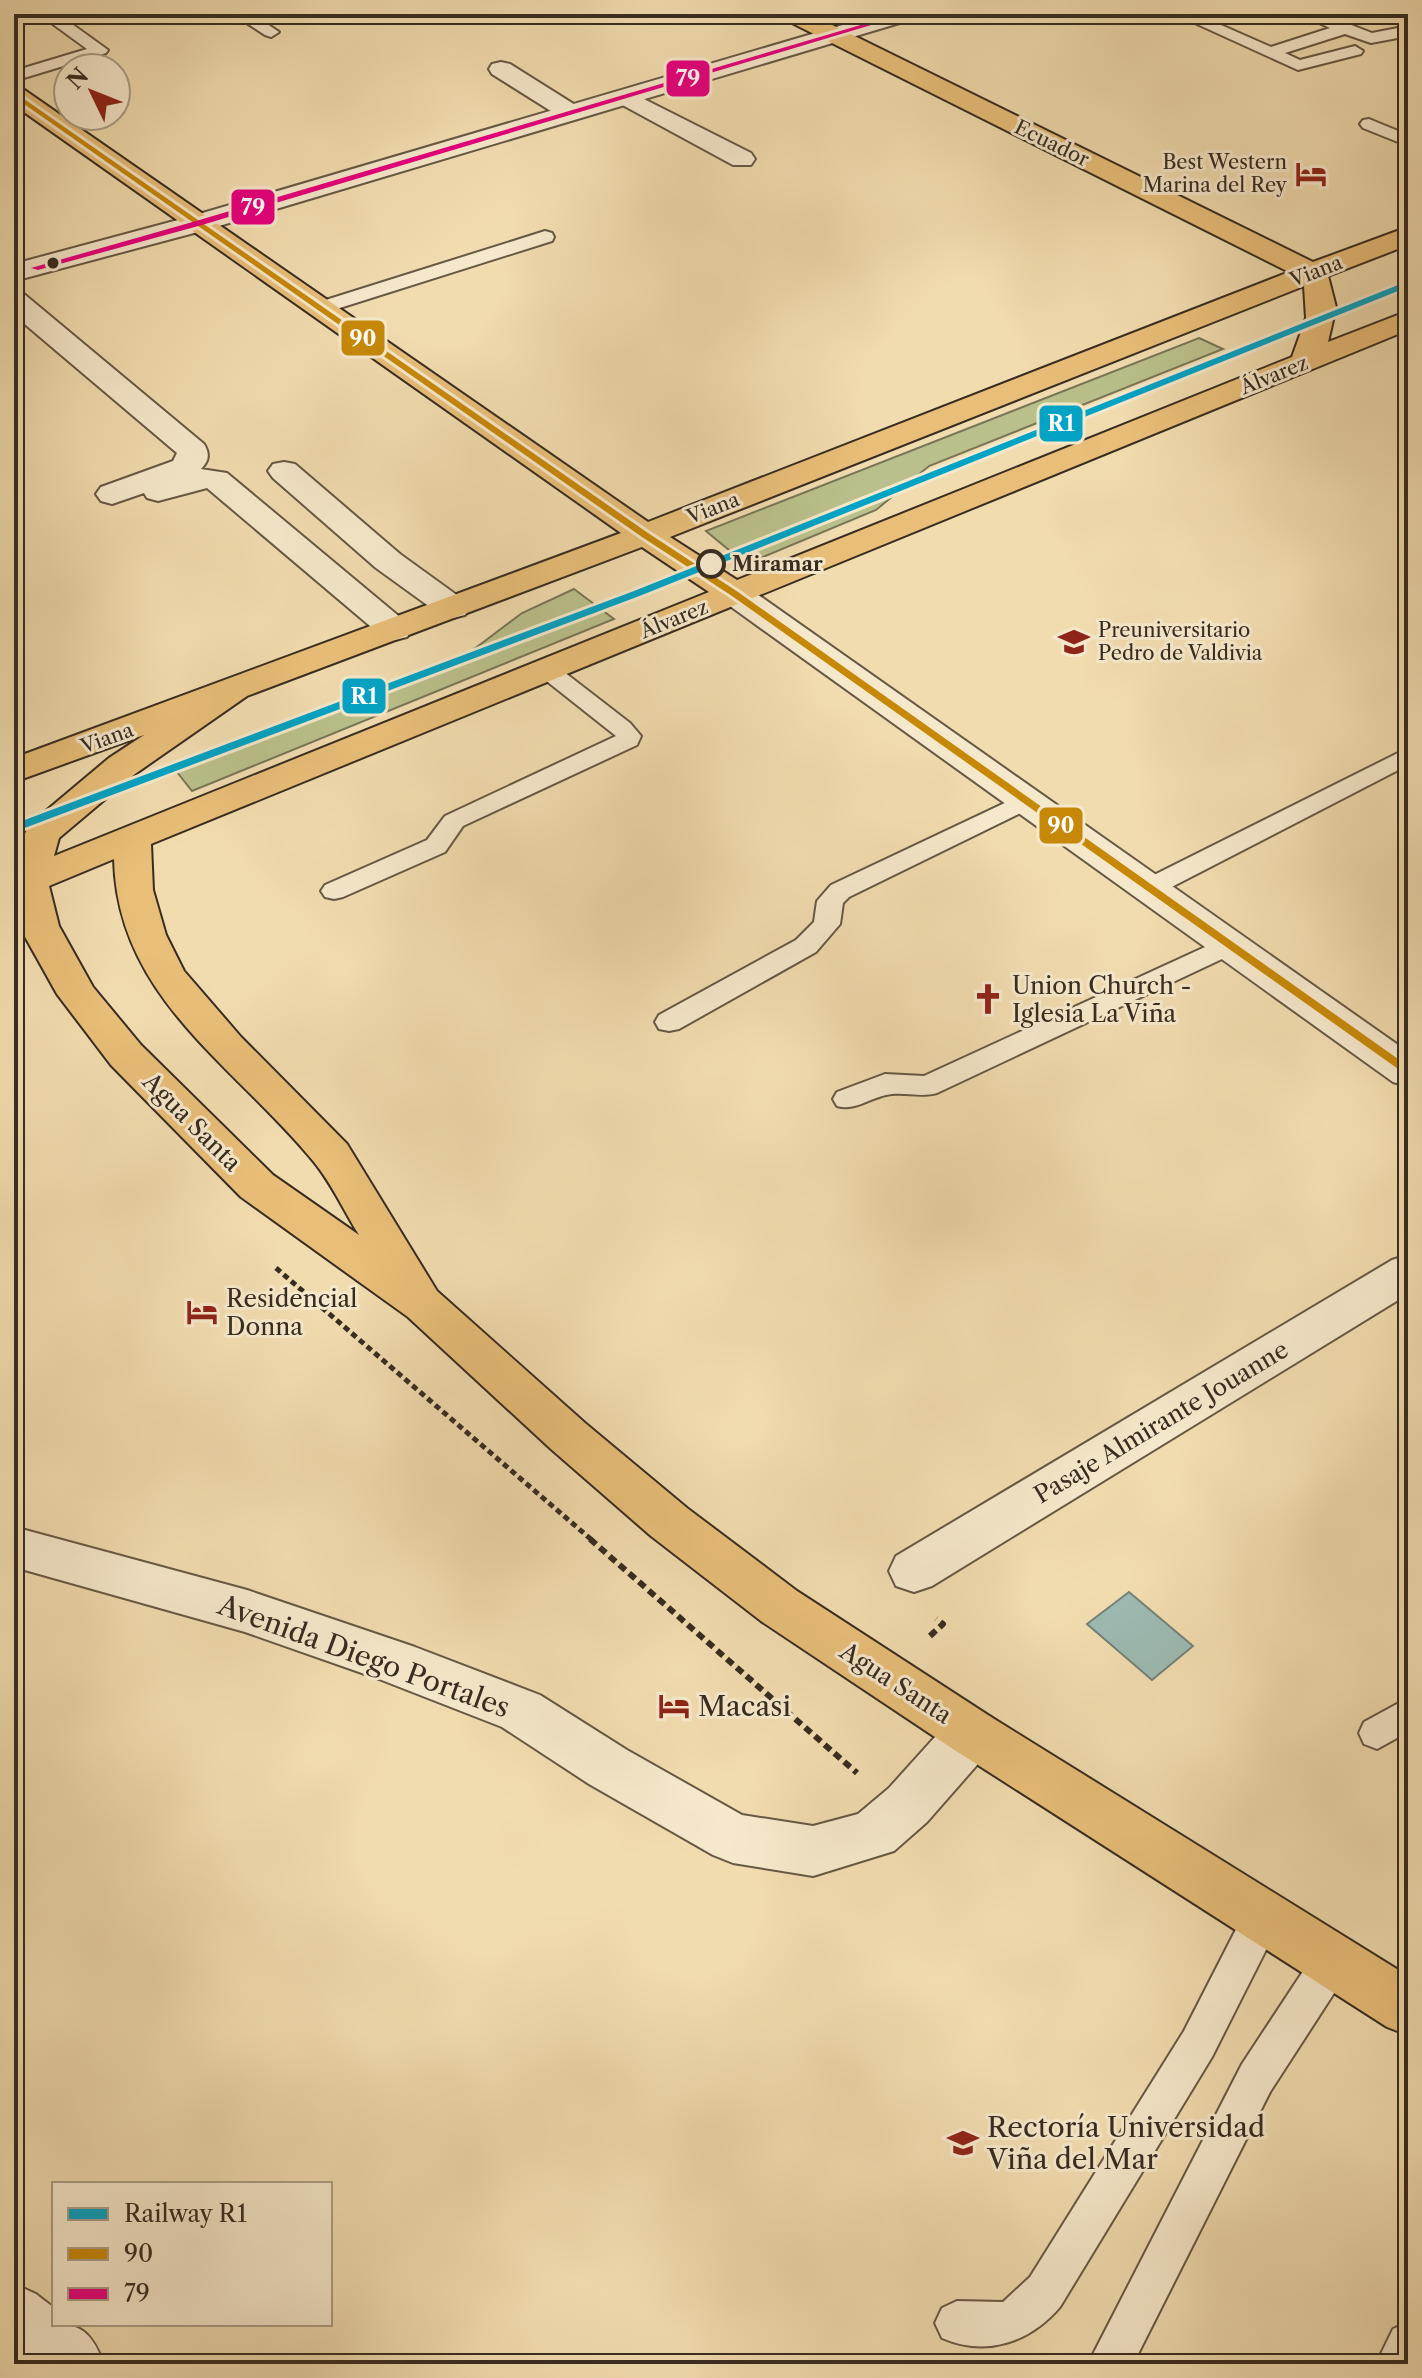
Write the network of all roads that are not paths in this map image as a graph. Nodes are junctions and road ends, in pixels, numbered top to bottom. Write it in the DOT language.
graph roads {
  1 [pos="47,14"];
  2 [pos="241,14"];
  3 [pos="792,14"];
  4 [pos="905,14"];
  5 [pos="1183,14"];
  6 [pos="1308,14"];
  7 [pos="1344,29"];
  8 [pos="1408,31"];
  9 [pos="271,32"];
  10 [pos="834,35"];
  11 [pos="1355,51"];
  12 [pos="1269,53"];
  13 [pos="501,69"];
  14 [pos="14,76"];
  15 [pos="14,94"];
  16 [pos="626,97"];
  17 [pos="571,113"];
  18 [pos="1369,124"];
  19 [pos="1408,141"];
  20 [pos="742,159"];
  21 [pos="199,223"];
  22 [pos="1408,235"];
  23 [pos="545,237"];
  24 [pos="14,273"];
  25 [pos="1313,273"];
  26 [pos="14,300"];
  27 [pos="320,308"];
  28 [pos="1406,323"];
  29 [pos="1304,362"];
  30 [pos="284,471"];
  31 [pos="645,535"];
  32 [pos="735,594"];
  33 [pos="453,608"];
  34 [pos="395,630"];
  35 [pos="547,670"];
  36 [pos="232,692"];
  37 [pos="1408,755"];
  38 [pos="14,771"];
  39 [pos="1026,801"];
  40 [pos="132,839"];
  41 [pos="21,884"];
  42 [pos="1149,888"];
  43 [pos="334,891"];
  44 [pos="1229,945"];
  45 [pos="669,1022"];
  46 [pos="1408,1072"];
  47 [pos="847,1099"];
  48 [pos="1408,1272"];
  49 [pos="424,1305"];
  50 [pos="14,1547"];
  51 [pos="914,1571"];
  52 [pos="1408,1713"];
  53 [pos="972,1733"];
  54 [pos="1377,1733"];
  55 [pos="1263,1916"];
  56 [pos="1333,1960"];
  57 [pos="1408,2008"];
  58 [pos="14,2316"];
  59 [pos="957,2323"];
  60 [pos="1408,2344"];
  61 [pos="72,2364"];
  62 [pos="1110,2364"];
  63 [pos="1398,2364"];
  1 -- 14 [label="lane"];
  2 -- 9 [label="lane"];
  3 -- 10 [label="main road, Ecuador"];
  4 -- 10 [label="street"];
  5 -- 12 [label="lane"];
  6 -- 7 [label="lane"];
  7 -- 8 [label="lane"];
  7 -- 12 [label="lane"];
  10 -- 16 [label="street"];
  10 -- 25 [label="main road, Ecuador"];
  11 -- 12 [label="lane"];
  13 -- 17 [label="street"];
  15 -- 21 [label="main road"];
  16 -- 17 [label="street"];
  16 -- 20 [label="street"];
  17 -- 21 [label="street"];
  18 -- 19 [label="lane"];
  21 -- 24 [label="street"];
  21 -- 27 [label="main road"];
  22 -- 25 [label="main road, Viana"];
  23 -- 27 [label="lane"];
  25 -- 29 [label="main road"];
  25 -- 31 [label="main road, Viana"];
  26 -- 34 [label="street"];
  27 -- 31 [label="main road"];
  28 -- 29 [label="main road, Álvarez"];
  29 -- 32 [label="main road, Álvarez"];
  30 -- 33 [label="street"];
  31 -- 32 [label="main road"];
  31 -- 33 [label="main road, Viana"];
  32 -- 35 [label="main road, Álvarez"];
  32 -- 39 [label="street"];
  33 -- 34 [label="main road, Viana"];
  34 -- 36 [label="main road, Viana"];
  35 -- 40 [label="main road, Álvarez"];
  35 -- 43 [label="lane"];
  36 -- 38 [label="main road, Viana"];
  36 -- 41 [label="main road"];
  37 -- 42 [label="lane"];
  39 -- 42 [label="street"];
  39 -- 45 [label="lane"];
  40 -- 41 [label="main road, Álvarez"];
  40 -- 49 [label="main road, Agua Santa"];
  41 -- 49 [label="main road, Agua Santa"];
  42 -- 44 [label="street"];
  44 -- 46 [label="street"];
  44 -- 47 [label="lane"];
  48 -- 51 [label="street, Pasaje Almirante Jouanne"];
  49 -- 53 [label="main road, Agua Santa"];
  50 -- 53 [label="street, Avenida Diego Portales"];
  52 -- 54 [label="lane"];
  53 -- 55 [label="main road, Agua Santa"];
  55 -- 56 [label="main road, Agua Santa"];
  55 -- 59 [label="lane"];
  56 -- 57 [label="main road, Agua Santa"];
  56 -- 62 [label="lane"];
  58 -- 61 [label="street"];
  60 -- 63 [label="lane"];
}
